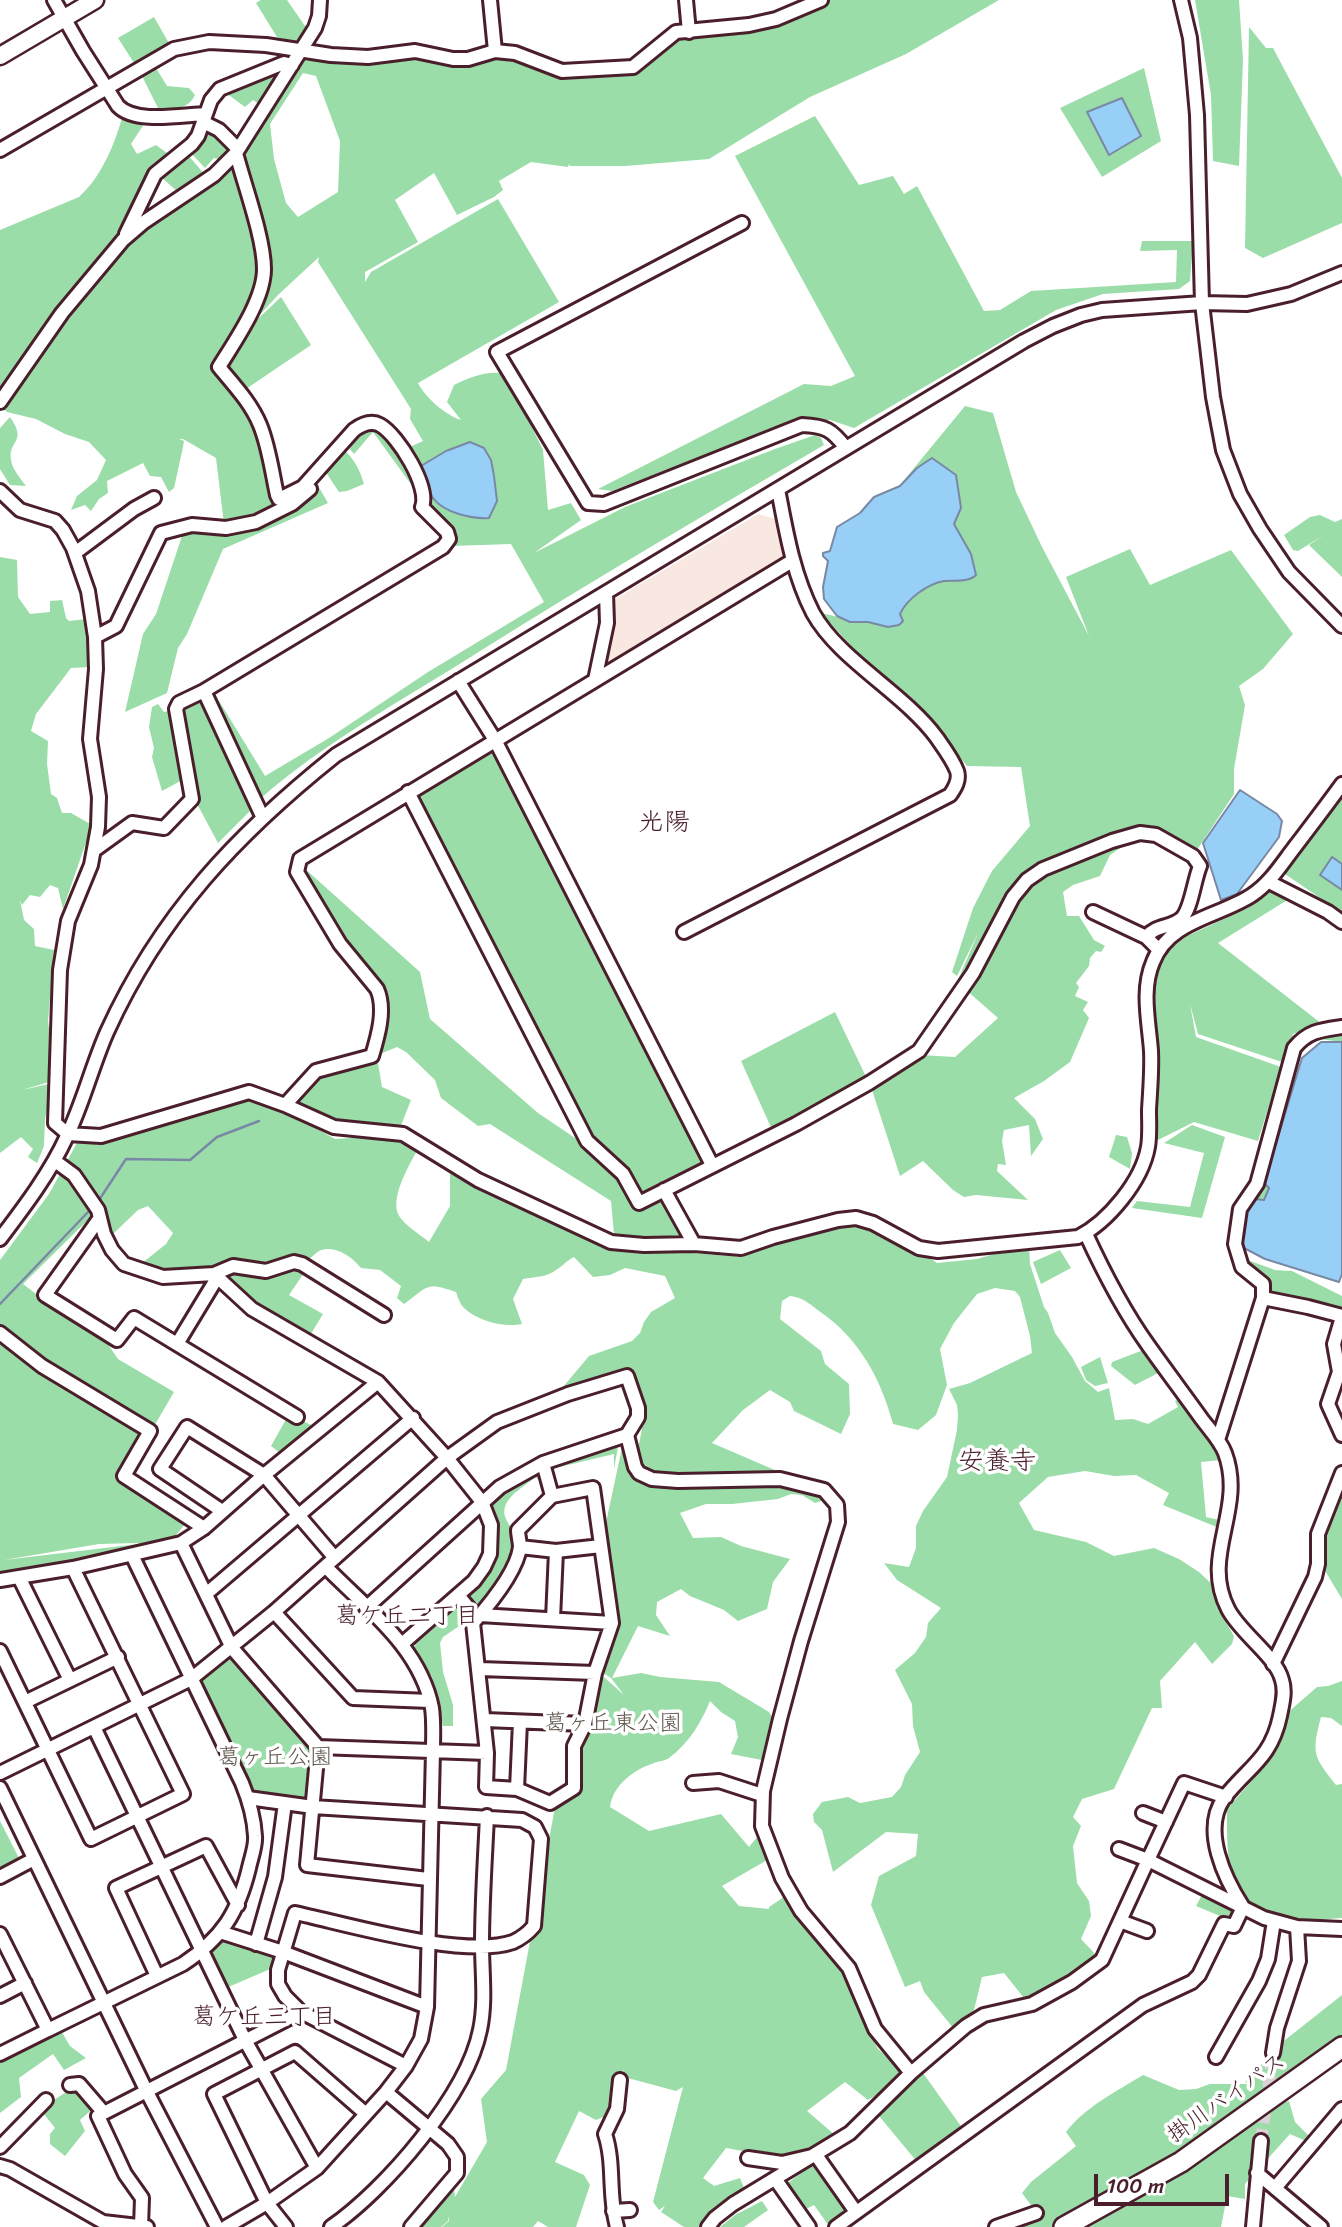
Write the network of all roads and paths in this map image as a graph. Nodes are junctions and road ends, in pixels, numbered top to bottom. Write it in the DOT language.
graph roads {
  1 [pos="54,0"];
  2 [pos="95,0"];
  3 [pos="320,0"];
  4 [pos="490,0"];
  5 [pos="686,0"];
  6 [pos="821,0"];
  7 [pos="1181,0"];
  8 [pos="65,18"];
  9 [pos="689,32"];
  10 [pos="300,51"];
  11 [pos="495,51"];
  12 [pos="0,56"];
  13 [pos="292,65"];
  14 [pos="106,88"];
  15 [pos="205,118"];
  16 [pos="0,150"];
  17 [pos="237,151"];
  18 [pos="742,223"];
  19 [pos="123,240"];
  20 [pos="1342,273"];
  21 [pos="1202,303"];
  22 [pos="0,402"];
  23 [pos="846,448"];
  24 [pos="329,460"];
  25 [pos="778,489"];
  26 [pos="0,491"];
  27 [pos="154,498"];
  28 [pos="75,553"];
  29 [pos="792,561"];
  30 [pos="606,593"];
  31 [pos="1342,626"];
  32 [pos="95,637"];
  33 [pos="595,680"];
  34 [pos="458,681"];
  35 [pos="204,691"];
  36 [pos="495,740"];
  37 [pos="1342,784"];
  38 [pos="408,792"];
  39 [pos="262,816"];
  40 [pos="96,849"];
  41 [pos="1269,882"];
  42 [pos="1093,912"];
  43 [pos="1342,922"];
  44 [pos="684,932"];
  45 [pos="1146,937"];
  46 [pos="1159,950"];
  47 [pos="1342,1027"];
  48 [pos="285,1105"];
  49 [pos="68,1135"];
  50 [pos="55,1161"];
  51 [pos="712,1165"];
  52 [pos="664,1190"];
  53 [pos="99,1219"];
  54 [pos="1086,1234"];
  55 [pos="0,1239"];
  56 [pos="694,1244"];
  57 [pos="216,1276"];
  58 [pos="1263,1298"];
  59 [pos="384,1315"];
  60 [pos="1342,1317"];
  61 [pos="0,1333"];
  62 [pos="177,1344"];
  63 [pos="378,1382"];
  64 [pos="297,1417"];
  65 [pos="413,1418"];
  66 [pos="627,1435"];
  67 [pos="1342,1435"];
  68 [pos="1217,1440"];
  69 [pos="447,1458"];
  70 [pos="543,1462"];
  71 [pos="1342,1473"];
  72 [pos="264,1475"];
  73 [pos="552,1496"];
  74 [pos="482,1502"];
  75 [pos="222,1511"];
  76 [pos="298,1515"];
  77 [pos="204,1528"];
  78 [pos="181,1543"];
  79 [pos="601,1546"];
  80 [pos="520,1547"];
  81 [pos="556,1552"];
  82 [pos="132,1555"];
  83 [pos="331,1562"];
  84 [pos="73,1569"];
  85 [pos="19,1577"];
  86 [pos="0,1580"];
  87 [pos="206,1594"];
  88 [pos="458,1595"];
  89 [pos="366,1608"];
  90 [pos="274,1612"];
  91 [pos="479,1617"];
  92 [pos="553,1619"];
  93 [pos="612,1623"];
  94 [pos="402,1644"];
  95 [pos="233,1647"];
  96 [pos="0,1651"];
  97 [pos="118,1657"];
  98 [pos="1273,1664"];
  99 [pos="480,1669"];
  100 [pos="595,1673"];
  101 [pos="191,1679"];
  102 [pos="70,1680"];
  103 [pos="430,1701"];
  104 [pos="25,1702"];
  105 [pos="140,1704"];
  106 [pos="485,1720"];
  107 [pos="520,1721"];
  108 [pos="586,1724"];
  109 [pos="94,1727"];
  110 [pos="318,1747"];
  111 [pos="49,1749"];
  112 [pos="433,1751"];
  113 [pos="487,1754"];
  114 [pos="0,1773"];
  115 [pos="693,1783"];
  116 [pos="0,1788"];
  117 [pos="517,1789"];
  118 [pos="762,1795"];
  119 [pos="1226,1797"];
  120 [pos="248,1798"];
  121 [pos="285,1803"];
  122 [pos="313,1807"];
  123 [pos="1143,1812"];
  124 [pos="431,1814"];
  125 [pos="138,1816"];
  126 [pos="487,1816"];
  127 [pos="1166,1822"];
  128 [pos="1119,1849"];
  129 [pos="34,1859"];
  130 [pos="1148,1860"];
  131 [pos="163,1867"];
  132 [pos="0,1877"];
  133 [pos="428,1879"];
  134 [pos="237,1905"];
  135 [pos="1243,1907"];
  136 [pos="1120,1921"];
  137 [pos="1274,1921"];
  138 [pos="1297,1927"];
  139 [pos="1342,1929"];
  140 [pos="1147,1931"];
  141 [pos="220,1932"];
  142 [pos="0,1934"];
  143 [pos="428,1942"];
  144 [pos="256,1944"];
  145 [pos="482,1945"];
  146 [pos="202,1951"];
  147 [pos="283,1952"];
  148 [pos="157,1976"];
  149 [pos="25,1983"];
  150 [pos="0,1996"];
  151 [pos="103,2004"];
  152 [pos="427,2007"];
  153 [pos="301,2012"];
  154 [pos="48,2030"];
  155 [pos="246,2042"];
  156 [pos="1342,2047"];
  157 [pos="1273,2053"];
  158 [pos="0,2054"];
  159 [pos="1216,2057"];
  160 [pos="406,2066"];
  161 [pos="261,2069"];
  162 [pos="911,2073"];
  163 [pos="620,2080"];
  164 [pos="70,2085"];
  165 [pos="147,2092"];
  166 [pos="386,2092"];
  167 [pos="46,2100"];
  168 [pos="1342,2109"];
  169 [pos="104,2113"];
  170 [pos="366,2114"];
  171 [pos="430,2128"];
  172 [pos="1261,2141"];
  173 [pos="0,2147"];
  174 [pos="816,2155"];
  175 [pos="748,2158"];
  176 [pos="0,2166"];
  177 [pos="317,2168"];
  178 [pos="1257,2173"];
  179 [pos="776,2180"];
  180 [pos="1275,2188"];
  181 [pos="267,2203"];
  182 [pos="630,2210"];
  183 [pos="613,2211"];
  184 [pos="856,2212"];
  185 [pos="1036,2213"];
  186 [pos="119,2226"];
  187 [pos="141,2227"];
  188 [pos="148,2227"];
  189 [pos="217,2227"];
  190 [pos="226,2227"];
  191 [pos="286,2227"];
  192 [pos="331,2227"];
  193 [pos="411,2227"];
  194 [pos="617,2227"];
  195 [pos="708,2227"];
  196 [pos="808,2227"];
  197 [pos="836,2227"];
  198 [pos="996,2227"];
  199 [pos="1064,2227"];
  200 [pos="1253,2227"];
  201 [pos="1321,2227"];
  1 -- 8 [label="street"];
  2 -- 8 [label="main road"];
  3 -- 10 [label="street"];
  4 -- 11 [label="street"];
  5 -- 9 [label="street"];
  6 -- 9 [label="street"];
  7 -- 21 [label="street"];
  8 -- 12 [label="main road"];
  8 -- 14 [label="street"];
  9 -- 11 [label="street"];
  10 -- 11 [label="street"];
  10 -- 13 [label="street"];
  10 -- 14 [label="street"];
  13 -- 15 [label="street"];
  13 -- 17 [label="street"];
  14 -- 15 [label="street"];
  14 -- 16 [label="street"];
  15 -- 17 [label="street"];
  15 -- 19 [label="street"];
  17 -- 19 [label="street"];
  17 -- 24 [label="street"];
  18 -- 23 [label="street"];
  19 -- 22 [label="street"];
  20 -- 21 [label="street"];
  21 -- 23 [label="street"];
  21 -- 31 [label="street"];
  23 -- 25 [label="street"];
  24 -- 32 [label="street"];
  24 -- 35 [label="street"];
  25 -- 29 [label="street"];
  25 -- 30 [label="street"];
  26 -- 28 [label="street"];
  27 -- 28 [label="street"];
  28 -- 32 [label="street"];
  29 -- 33 [label="street"];
  29 -- 44 [label="street"];
  30 -- 33 [label="street"];
  30 -- 34 [label="street"];
  32 -- 40 [label="street"];
  33 -- 36 [label="street"];
  34 -- 36 [label="street"];
  34 -- 39 [label="street"];
  35 -- 39 [label="street"];
  35 -- 40 [label="street"];
  36 -- 38 [label="street"];
  36 -- 51 [label="street"];
  37 -- 41 [label="street"];
  38 -- 48 [label="street"];
  38 -- 52 [label="street"];
  39 -- 49 [label="street"];
  40 -- 49 [label="street"];
  41 -- 43 [label="street"];
  41 -- 46 [label="street"];
  42 -- 45 [label="street"];
  45 -- 46 [label="street"];
  45 -- 51 [label="street"];
  46 -- 54 [label="street"];
  47 -- 58 [label="street"];
  48 -- 49 [label="street"];
  48 -- 56 [label="street"];
  49 -- 50 [label="street"];
  50 -- 53 [label="street"];
  50 -- 55 [label="street"];
  51 -- 52 [label="street"];
  52 -- 56 [label="street"];
  53 -- 57 [label="street"];
  53 -- 62 [label="street"];
  54 -- 56 [label="street"];
  54 -- 68 [label="street"];
  57 -- 59 [label="street"];
  57 -- 62 [label="street"];
  57 -- 63 [label="street"];
  58 -- 60 [label="street"];
  58 -- 68 [label="street"];
  60 -- 67 [label="street"];
  61 -- 77 [label="street"];
  62 -- 64 [label="street"];
  63 -- 65 [label="street"];
  63 -- 72 [label="street"];
  65 -- 69 [label="street"];
  65 -- 76 [label="street"];
  66 -- 69 [label="street"];
  66 -- 70 [label="street"];
  66 -- 118 [label="street"];
  68 -- 98 [label="street"];
  69 -- 74 [label="street"];
  69 -- 83 [label="street"];
  70 -- 73 [label="street"];
  70 -- 74 [label="street"];
  71 -- 98 [label="street"];
  72 -- 75 [label="street"];
  72 -- 75 [label="street"];
  72 -- 76 [label="street"];
  73 -- 79 [label="street"];
  73 -- 80 [label="street"];
  74 -- 88 [label="street"];
  74 -- 89 [label="street"];
  75 -- 77 [label="street"];
  76 -- 83 [label="street"];
  76 -- 87 [label="street"];
  77 -- 78 [label="street"];
  78 -- 82 [label="street"];
  78 -- 87 [label="street"];
  79 -- 81 [label="street"];
  79 -- 93 [label="street"];
  80 -- 81 [label="street"];
  80 -- 91 [label="street"];
  81 -- 92 [label="street"];
  82 -- 84 [label="street"];
  82 -- 101 [label="street"];
  83 -- 89 [label="street"];
  83 -- 90 [label="street"];
  84 -- 85 [label="street"];
  84 -- 97 [label="street"];
  85 -- 86 [label="street"];
  85 -- 102 [label="street"];
  87 -- 95 [label="street"];
  88 -- 91 [label="street"];
  88 -- 94 [label="street"];
  89 -- 94 [label="street"];
  90 -- 95 [label="street"];
  90 -- 103 [label="street"];
  91 -- 92 [label="street"];
  91 -- 99 [label="street"];
  92 -- 93 [label="street"];
  93 -- 100 [label="street"];
  94 -- 103 [label="street"];
  95 -- 101 [label="street"];
  95 -- 110 [label="street"];
  96 -- 104 [label="street"];
  97 -- 102 [label="street"];
  97 -- 105 [label="street"];
  98 -- 119 [label="street"];
  99 -- 100 [label="street"];
  99 -- 106 [label="street"];
  100 -- 108 [label="street"];
  101 -- 105 [label="street"];
  101 -- 120 [label="street"];
  102 -- 104 [label="street"];
  103 -- 112 [label="street"];
  104 -- 111 [label="street"];
  105 -- 109 [label="street"];
  105 -- 125 [label="street"];
  106 -- 107 [label="street"];
  106 -- 113 [label="street"];
  107 -- 108 [label="street"];
  107 -- 117 [label="street"];
  108 -- 117 [label="street"];
  109 -- 111 [label="street"];
  109 -- 125 [label="street"];
  110 -- 112 [label="street"];
  110 -- 122 [label="street"];
  111 -- 114 [label="street"];
  111 -- 125 [label="street"];
  112 -- 113 [label="street"];
  112 -- 124 [label="street"];
  113 -- 117 [label="street"];
  115 -- 118 [label="street"];
  116 -- 129 [label="street"];
  118 -- 162 [label="street"];
  119 -- 127 [label="street"];
  119 -- 135 [label="street"];
  120 -- 121 [label="street"];
  120 -- 134 [label="street"];
  121 -- 122 [label="street"];
  121 -- 144 [label="street"];
  122 -- 124 [label="street"];
  122 -- 133 [label="street"];
  123 -- 127 [label="street"];
  124 -- 126 [label="street"];
  124 -- 133 [label="street"];
  125 -- 131 [label="street"];
  126 -- 145 [label="street"];
  126 -- 145 [label="street"];
  127 -- 130 [label="street"];
  128 -- 130 [label="street"];
  129 -- 132 [label="street"];
  129 -- 151 [label="street"];
  130 -- 135 [label="street"];
  130 -- 136 [label="street"];
  131 -- 134 [label="street"];
  131 -- 146 [label="street"];
  131 -- 148 [label="street"];
  133 -- 143 [label="street"];
  134 -- 141 [label="street"];
  135 -- 137 [label="street"];
  135 -- 184 [label="street"];
  136 -- 140 [label="street"];
  136 -- 162 [label="street"];
  137 -- 138 [label="street"];
  137 -- 159 [label="street"];
  138 -- 139 [label="street"];
  138 -- 157 [label="street"];
  141 -- 144 [label="street"];
  141 -- 146 [label="street"];
  142 -- 149 [label="street"];
  143 -- 145 [label="street"];
  143 -- 147 [label="street"];
  143 -- 152 [label="street"];
  144 -- 147 [label="street"];
  145 -- 171 [label="street"];
  146 -- 148 [label="street"];
  146 -- 155 [label="street"];
  147 -- 152 [label="street"];
  147 -- 153 [label="street"];
  148 -- 151 [label="street"];
  149 -- 150 [label="street"];
  149 -- 154 [label="street"];
  151 -- 154 [label="street"];
  151 -- 165 [label="street"];
  152 -- 160 [label="street"];
  153 -- 155 [label="street"];
  153 -- 160 [label="street"];
  154 -- 158 [label="street"];
  155 -- 161 [label="street"];
  155 -- 165 [label="street"];
  156 -- 199 [label="highway, 掛川バイパス"];
  160 -- 166 [label="street"];
  161 -- 170 [label="street"];
  161 -- 177 [label="street"];
  161 -- 181 [label="street"];
  162 -- 174 [label="street"];
  163 -- 183 [label="street"];
  164 -- 169 [label="street"];
  165 -- 169 [label="street"];
  165 -- 189 [label="street"];
  166 -- 170 [label="street"];
  166 -- 171 [label="street"];
  167 -- 173 [label="street"];
  168 -- 180 [label="street"];
  169 -- 187 [label="street"];
  170 -- 177 [label="street"];
  171 -- 192 [label="street"];
  171 -- 193 [label="street"];
  172 -- 178 [label="street"];
  174 -- 175 [label="street"];
  174 -- 179 [label="street"];
  174 -- 184 [label="street"];
  176 -- 186 [label="street"];
  177 -- 181 [label="street"];
  178 -- 180 [label="street"];
  178 -- 200 [label="street"];
  179 -- 195 [label="street"];
  179 -- 196 [label="street"];
  180 -- 201 [label="street"];
  181 -- 190 [label="street"];
  181 -- 191 [label="street"];
  182 -- 183 [label="street"];
  183 -- 194 [label="street"];
  184 -- 197 [label="street"];
  185 -- 198 [label="street"];
  186 -- 187 [label="street"];
  187 -- 188 [label="street"];
}
